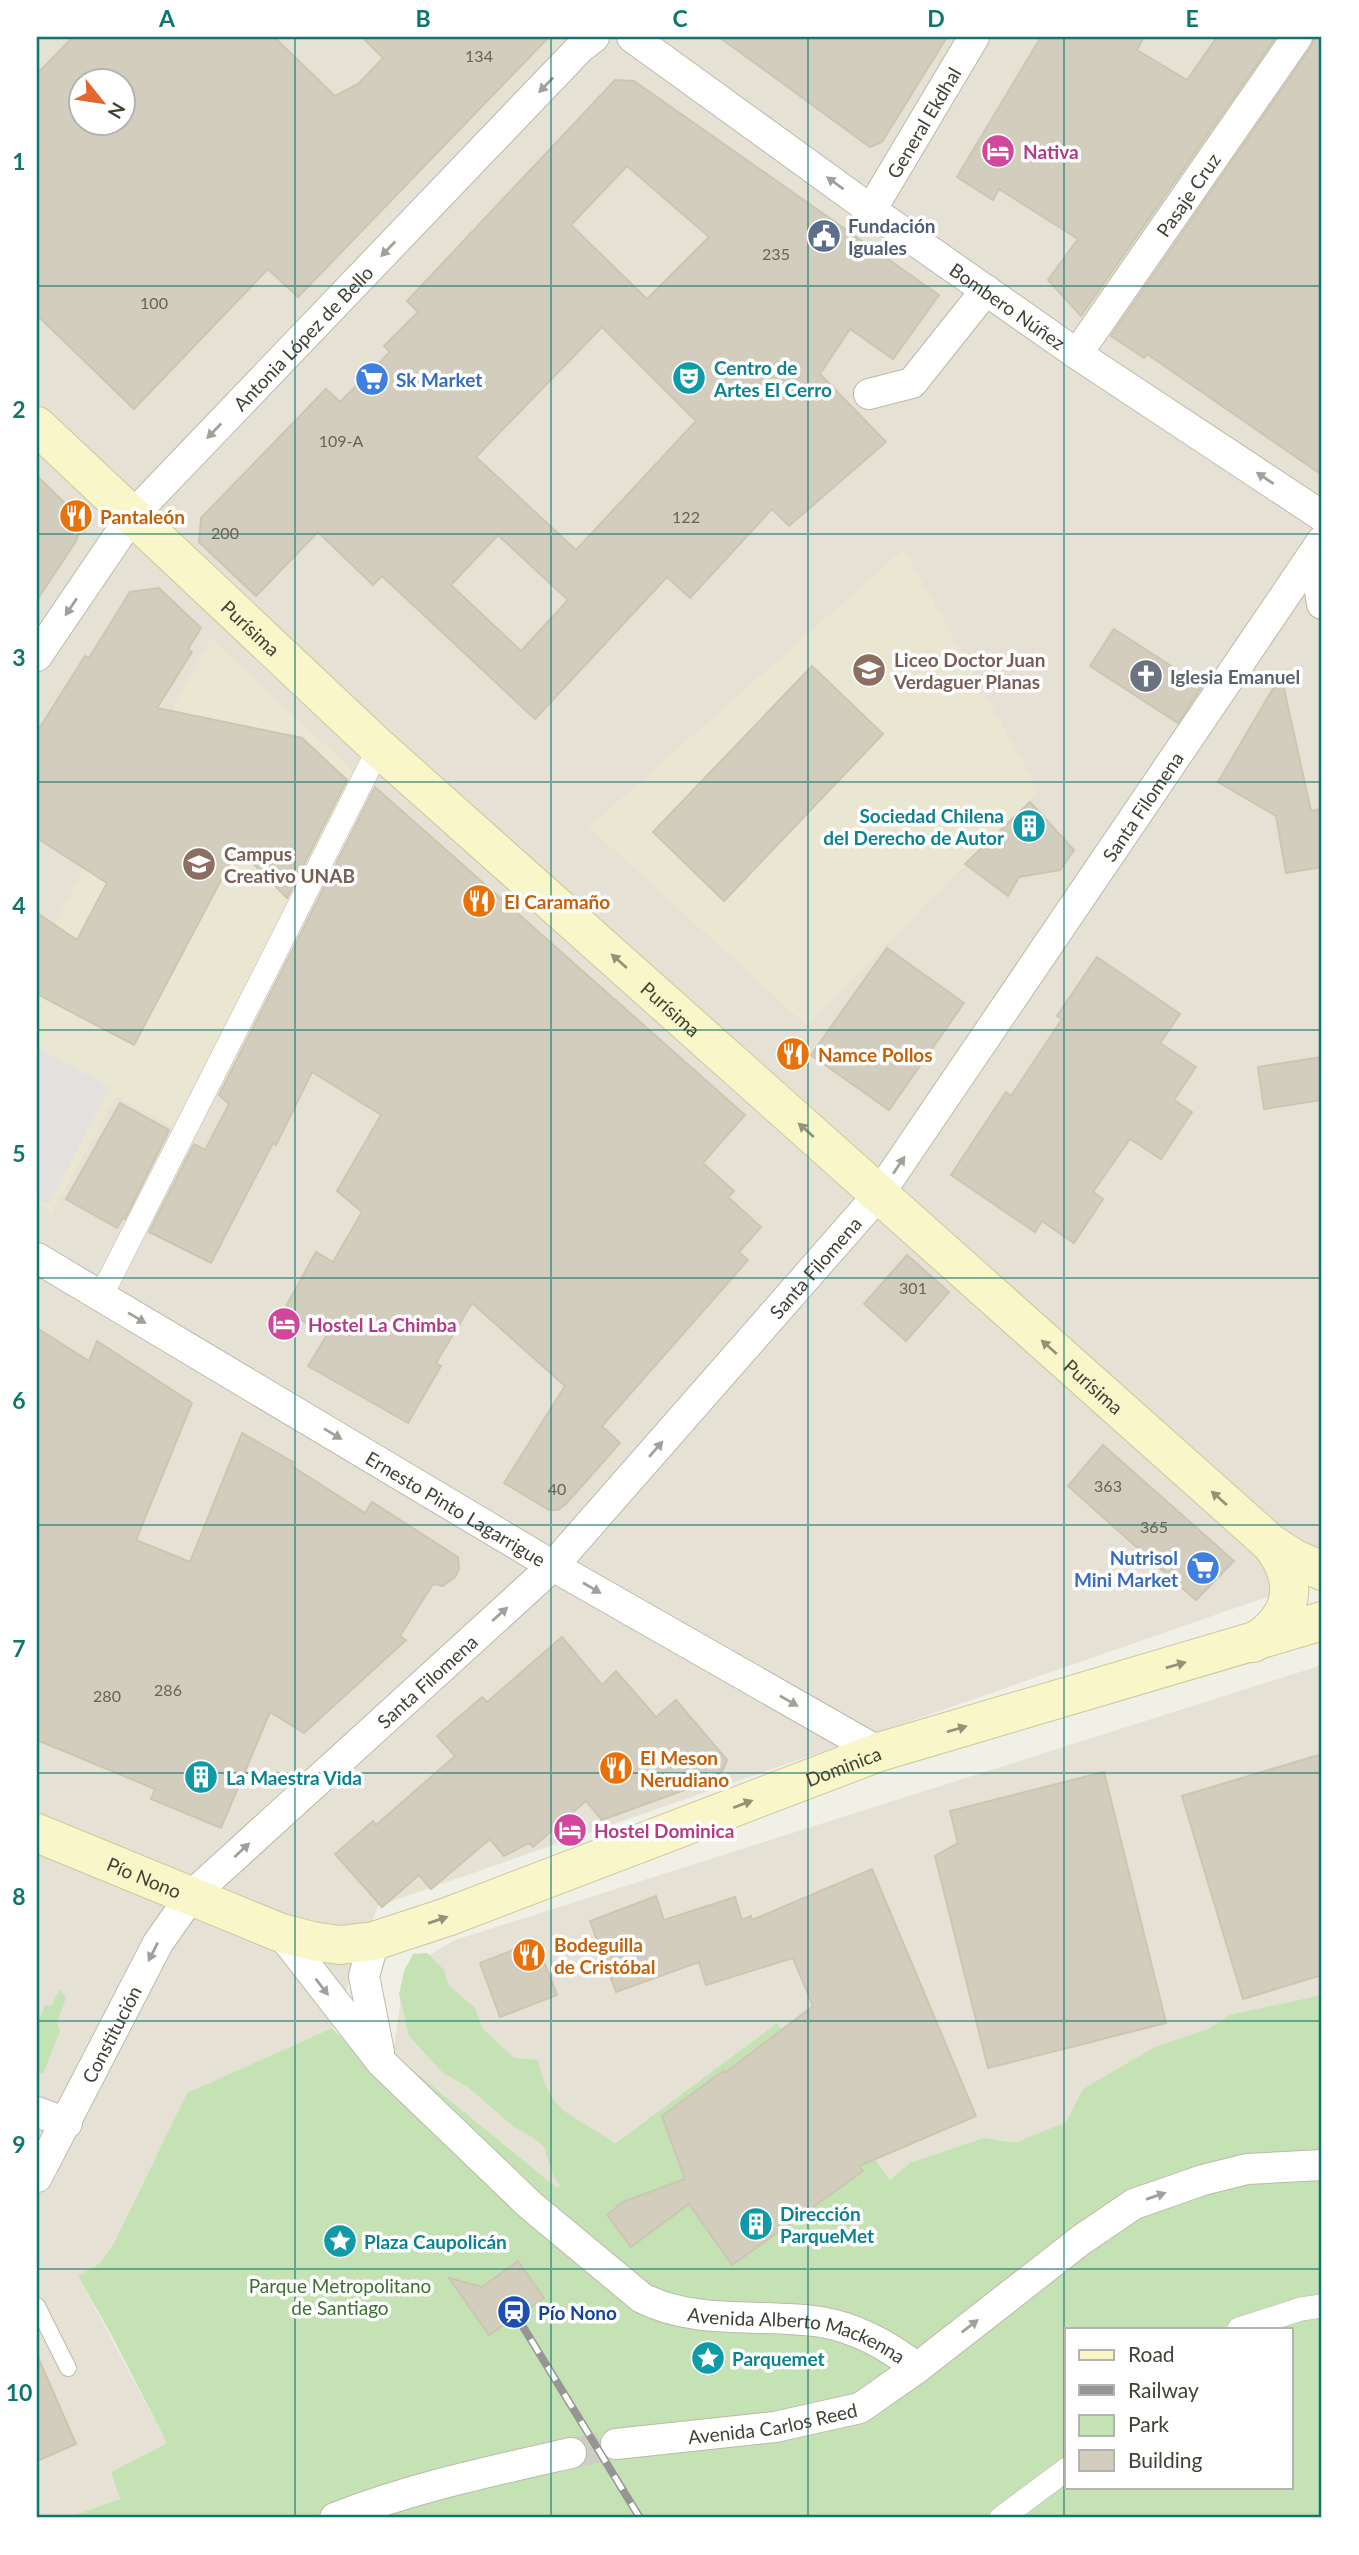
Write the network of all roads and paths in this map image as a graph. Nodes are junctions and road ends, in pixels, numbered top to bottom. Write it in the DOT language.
graph roads {
  1 [pos="594,37"];
  2 [pos="632,37"];
  3 [pos="974,37"];
  4 [pos="1297,37"];
  5 [pos="871,210"];
  6 [pos="986,290"];
  7 [pos="1077,354"];
  8 [pos="869,394"];
  9 [pos="37,426"];
  10 [pos="132,516"];
  11 [pos="1322,516"];
  12 [pos="1318,547"];
  13 [pos="1322,604"];
  14 [pos="37,656"];
  15 [pos="379,748"];
  16 [pos="879,1194"];
  17 [pos="37,1258"];
  18 [pos="102,1297"];
  19 [pos="1270,1543"];
  20 [pos="553,1566"];
  21 [pos="1322,1571"];
  22 [pos="1322,1621"];
  23 [pos="1253,1643"];
  24 [pos="878,1752"];
  25 [pos="37,1833"];
  26 [pos="191,1896"];
  27 [pos="281,1933"];
  28 [pos="374,1941"];
  29 [pos="382,2063"];
  30 [pos="37,2112"];
  31 [pos="67,2123"];
  32 [pos="1322,2165"];
  33 [pos="37,2177"];
  34 [pos="37,2306"];
  35 [pos="1322,2306"];
  36 [pos="1242,2328"];
  37 [pos="68,2368"];
  38 [pos="916,2368"];
  39 [pos="616,2444"];
  40 [pos="571,2454"];
  41 [pos="1065,2470"];
  42 [pos="335,2518"];
  43 [pos="1001,2518"];
  1 -- 10 [label="street, Antonia López de Bello, one-way"];
  5 -- 2 [label="street, Bombero Núñez, one-way"];
  3 -- 5 [label="street, General Ekdhal"];
  4 -- 7 [label="street, Pasaje Cruz"];
  5 -- 6 [label="street, Bombero Núñez"];
  6 -- 7 [label="street, Bombero Núñez"];
  6 -- 8 [label="street"];
  11 -- 7 [label="street, Bombero Núñez, one-way"];
  9 -- 10 [label="main road, Purísima"];
  10 -- 14 [label="street, Antonia López de Bello, one-way"];
  10 -- 15 [label="main road, Purísima"];
  12 -- 13 [label="street"];
  16 -- 12 [label="street, Santa Filomena, one-way"];
  16 -- 15 [label="main road, Purísima, one-way"];
  15 -- 18 [label="street"];
  19 -- 16 [label="main road, Purísima, one-way"];
  20 -- 16 [label="street, Santa Filomena, one-way"];
  17 -- 18 [label="street, Ernesto Pinto Lagarrigue"];
  18 -- 20 [label="street, Ernesto Pinto Lagarrigue, one-way"];
  19 -- 21 [label="main road, Purísima"];
  19 -- 23 [label="main road"];
  20 -- 24 [label="street, Ernesto Pinto Lagarrigue, one-way"];
  26 -- 20 [label="street, Santa Filomena, one-way"];
  22 -- 23 [label="main road, Dominica"];
  24 -- 23 [label="main road, Dominica, one-way"];
  28 -- 24 [label="main road, Dominica, one-way"];
  25 -- 26 [label="main road, Pío Nono"];
  26 -- 27 [label="main road, Pío Nono"];
  26 -- 31 [label="street, Constitución, one-way"];
  27 -- 28 [label="main road, Pío Nono"];
  27 -- 29 [label="street, Avenida Alberto Mackenna, one-way"];
  28 -- 29 [label="street"];
  29 -- 38 [label="street, Avenida Alberto Mackenna"];
  30 -- 31 [label="street"];
  31 -- 33 [label="street, Constitución"];
  38 -- 32 [label="street, Avenida Alberto Mackenna, one-way"];
  34 -- 37 [label="lane"];
  35 -- 36 [label="street"];
  38 -- 39 [label="street, Avenida Carlos Reed"];
  40 -- 42 [label="street"];
  41 -- 43 [label="street"];
}
